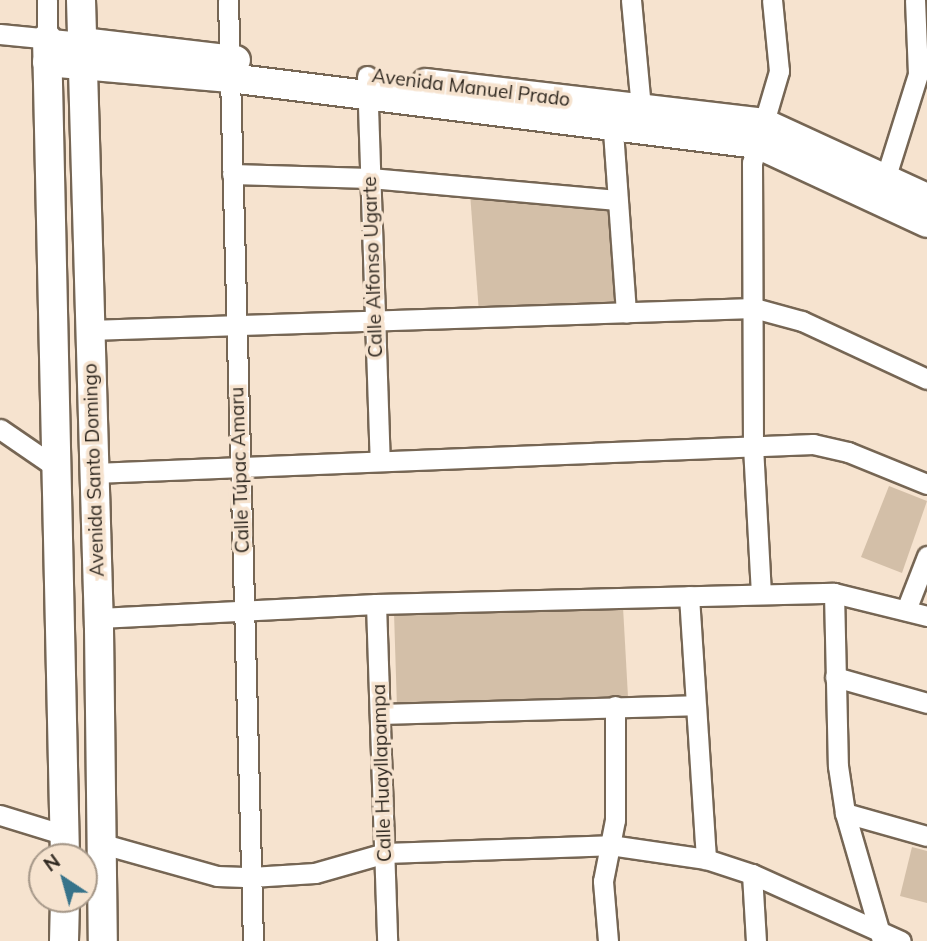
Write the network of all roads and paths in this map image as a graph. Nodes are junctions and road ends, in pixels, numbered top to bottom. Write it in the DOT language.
graph roads {
  1 [pos="47,0"];
  2 [pos="81,0"];
  3 [pos="228,0"];
  4 [pos="631,0"];
  5 [pos="772,0"];
  6 [pos="915,0"];
  7 [pos="0,34"];
  8 [pos="47,50"];
  9 [pos="83,53"];
  10 [pos="230,69"];
  11 [pos="367,85"];
  12 [pos="641,108"];
  13 [pos="612,116"];
  14 [pos="760,134"];
  15 [pos="232,174"];
  16 [pos="370,178"];
  17 [pos="882,190"];
  18 [pos="927,198"];
  19 [pos="617,200"];
  20 [pos="927,223"];
  21 [pos="754,308"];
  22 [pos="626,313"];
  23 [pos="375,323"];
  24 [pos="237,328"];
  25 [pos="89,330"];
  26 [pos="927,379"];
  27 [pos="0,429"];
  28 [pos="753,447"];
  29 [pos="380,458"];
  30 [pos="240,467"];
  31 [pos="57,468"];
  32 [pos="94,473"];
  33 [pos="927,484"];
  34 [pos="927,556"];
  35 [pos="834,593"];
  36 [pos="761,594"];
  37 [pos="689,596"];
  38 [pos="376,604"];
  39 [pos="906,610"];
  40 [pos="244,611"];
  41 [pos="927,616"];
  42 [pos="99,618"];
  43 [pos="835,677"];
  44 [pos="927,703"];
  45 [pos="694,705"];
  46 [pos="615,706"];
  47 [pos="380,714"];
  48 [pos="845,813"];
  49 [pos="0,815"];
  50 [pos="927,836"];
  51 [pos="59,843"];
  52 [pos="65,843"];
  53 [pos="103,844"];
  54 [pos="610,845"];
  55 [pos="385,853"];
  56 [pos="706,859"];
  57 [pos="752,874"];
  58 [pos="251,877"];
  59 [pos="65,913"];
  60 [pos="882,936"];
  61 [pos="64,941"];
  62 [pos="103,941"];
  63 [pos="253,941"];
  64 [pos="387,941"];
  65 [pos="608,941"];
  66 [pos="756,941"];
  67 [pos="901,941"];
  1 -- 8 [label="street"];
  2 -- 9 [label="street, Avenida Santo Domingo"];
  3 -- 10 [label="street, Calle Túpac Amaru"];
  4 -- 12 [label="street"];
  5 -- 14 [label="street"];
  6 -- 17 [label="street"];
  7 -- 8 [label="street, Avenida Manuel Prado"];
  8 -- 9 [label="street, Avenida Manuel Prado"];
  8 -- 31 [label="street, Avenida Santo Domingo"];
  9 -- 10 [label="street, Avenida Manuel Prado"];
  9 -- 25 [label="street, Avenida Santo Domingo"];
  10 -- 11 [label="street, Avenida Manuel Prado"];
  10 -- 15 [label="street, Calle Túpac Amaru"];
  11 -- 13 [label="street, Avenida Manuel Prado"];
  11 -- 16 [label="street, Calle Alfonso Ugarte"];
  12 -- 13 [label="street, Avenida Manuel Prado"];
  12 -- 14 [label="street, Avenida Manuel Prado"];
  13 -- 14 [label="street, Avenida Manuel Prado"];
  13 -- 19 [label="street"];
  14 -- 17 [label="street, Avenida Manuel Prado"];
  14 -- 21 [label="street"];
  15 -- 16 [label="street"];
  15 -- 24 [label="street, Calle Túpac Amaru"];
  16 -- 19 [label="street"];
  16 -- 23 [label="street, Calle Alfonso Ugarte"];
  17 -- 18 [label="street, Avenida Manuel Prado"];
  17 -- 20 [label="street, Avenida Manuel Prado"];
  19 -- 22 [label="street"];
  21 -- 22 [label="street"];
  21 -- 26 [label="street"];
  21 -- 28 [label="street"];
  22 -- 23 [label="street"];
  23 -- 24 [label="street"];
  23 -- 29 [label="street, Calle Alfonso Ugarte"];
  24 -- 25 [label="street"];
  24 -- 30 [label="street, Calle Túpac Amaru"];
  25 -- 32 [label="street, Avenida Santo Domingo"];
  27 -- 31 [label="street"];
  28 -- 29 [label="street"];
  28 -- 33 [label="street"];
  28 -- 36 [label="street"];
  29 -- 30 [label="street"];
  30 -- 32 [label="street"];
  30 -- 40 [label="street, Calle Túpac Amaru"];
  31 -- 52 [label="street, Avenida Santo Domingo"];
  32 -- 42 [label="street, Avenida Santo Domingo"];
  34 -- 39 [label="street"];
  35 -- 36 [label="street"];
  35 -- 39 [label="street"];
  35 -- 43 [label="street"];
  36 -- 37 [label="street"];
  37 -- 38 [label="street"];
  37 -- 45 [label="street"];
  38 -- 40 [label="street"];
  38 -- 47 [label="street, Calle Huayllapampa"];
  39 -- 41 [label="street"];
  40 -- 42 [label="street"];
  40 -- 58 [label="street, Calle Túpac Amaru"];
  42 -- 53 [label="street, Avenida Santo Domingo"];
  43 -- 44 [label="street"];
  43 -- 48 [label="street"];
  45 -- 46 [label="street"];
  45 -- 56 [label="street"];
  46 -- 47 [label="street"];
  46 -- 54 [label="street"];
  47 -- 55 [label="street, Calle Huayllapampa"];
  48 -- 50 [label="street"];
  48 -- 60 [label="street"];
  49 -- 51 [label="street"];
  53 -- 58 [label="street"];
  53 -- 62 [label="street, Avenida Santo Domingo"];
  54 -- 55 [label="street"];
  54 -- 56 [label="street"];
  54 -- 65 [label="street"];
  55 -- 58 [label="street"];
  55 -- 64 [label="street, Calle Huayllapampa"];
  56 -- 57 [label="street"];
  57 -- 60 [label="street"];
  57 -- 66 [label="street"];
  58 -- 63 [label="street, Calle Túpac Amaru"];
  59 -- 61 [label="street"];
  60 -- 67 [label="street"];
}
